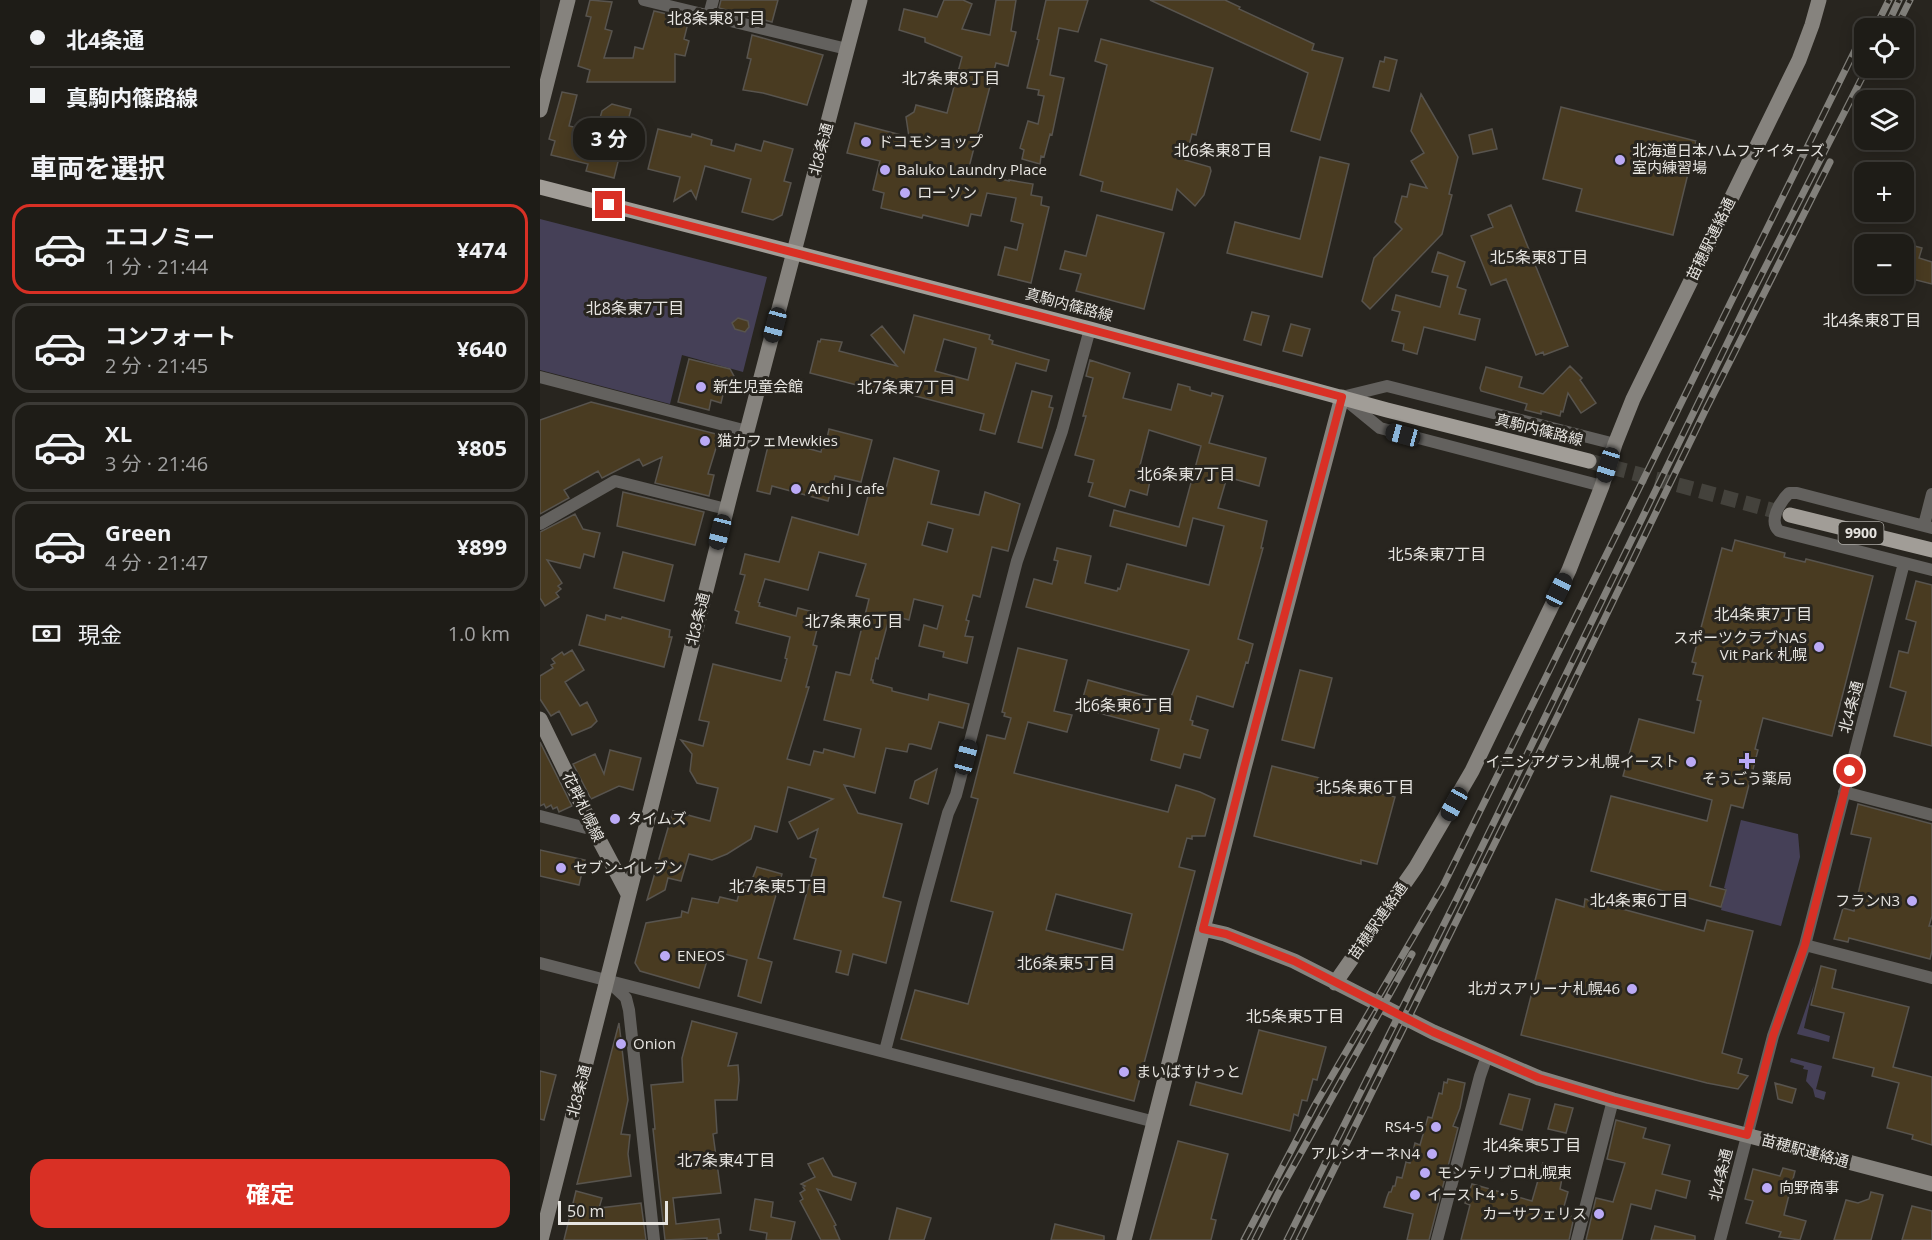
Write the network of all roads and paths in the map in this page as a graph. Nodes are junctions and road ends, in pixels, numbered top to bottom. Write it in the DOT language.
graph roads {
  1 [pos="568,0"];
  2 [pos="644,0"];
  3 [pos="713,0"];
  4 [pos="860,0"];
  5 [pos="1819,0"];
  6 [pos="709,15"];
  7 [pos="848,50"];
  8 [pos="544,73"];
  9 [pos="540,110"];
  10 [pos="540,187"];
  11 [pos="794,253"];
  12 [pos="1090,329"];
  13 [pos="540,377"];
  14 [pos="1342,397"];
  15 [pos="747,431"];
  16 [pos="1615,444"];
  17 [pos="1589,461"];
  18 [pos="1602,486"];
  19 [pos="1932,494"];
  20 [pos="726,509"];
  21 [pos="1790,515"];
  22 [pos="540,524"];
  23 [pos="1928,526"];
  24 [pos="1932,550"];
  25 [pos="1904,563"];
  26 [pos="1932,570"];
  27 [pos="540,719"];
  28 [pos="1844,792"];
  29 [pos="1932,815"];
  30 [pos="540,816"];
  31 [pos="594,830"];
  32 [pos="628,894"];
  33 [pos="1203,929"];
  34 [pos="1805,945"];
  35 [pos="540,963"];
  36 [pos="1932,978"];
  37 [pos="608,981"];
  38 [pos="1335,983"];
  39 [pos="885,1051"];
  40 [pos="1487,1056"];
  41 [pos="1613,1100"];
  42 [pos="1155,1122"];
  43 [pos="1747,1135"];
  44 [pos="1932,1184"];
  45 [pos="541,1240"];
  46 [pos="654,1240"];
  47 [pos="1124,1240"];
  48 [pos="1437,1240"];
  49 [pos="1577,1240"];
  50 [pos="1720,1240"];
  1 -- 8 [label="street"];
  2 -- 6 [label="street"];
  3 -- 6 [label="street"];
  4 -- 7 [label="street, 北8条通"];
  5 -- 16 [label="street, 苗穂駅連絡通"];
  6 -- 7 [label="street"];
  7 -- 11 [label="street, 北8条通"];
  8 -- 9 [label="street"];
  10 -- 11 [label="main road, 真駒内篠路線"];
  11 -- 12 [label="main road, 真駒内篠路線"];
  11 -- 15 [label="street, 北8条通"];
  12 -- 14 [label="main road, 真駒内篠路線"];
  12 -- 39 [label="street"];
  13 -- 15 [label="street"];
  14 -- 16 [label="street"];
  14 -- 17 [label="main road, 真駒内篠路線"];
  14 -- 18 [label="street"];
  14 -- 33 [label="street"];
  15 -- 20 [label="street, 北8条通"];
  16 -- 18 [label="street, 苗穂駅連絡通"];
  18 -- 38 [label="street, 苗穂駅連絡通"];
  19 -- 23 [label="street"];
  20 -- 22 [label="street"];
  20 -- 32 [label="street, 北8条通"];
  21 -- 24 [label="main road, 9900"];
  23 -- 25 [label="street"];
  25 -- 26 [label="street"];
  25 -- 28 [label="street, 北4条通"];
  27 -- 31 [label="street, 花畔札幌線"];
  28 -- 29 [label="street"];
  28 -- 34 [label="street, 北4条通"];
  30 -- 31 [label="street"];
  31 -- 32 [label="street, 花畔札幌線"];
  32 -- 37 [label="street, 北8条通"];
  33 -- 38 [label="street"];
  33 -- 42 [label="street"];
  34 -- 36 [label="street"];
  34 -- 43 [label="street, 北4条通"];
  35 -- 37 [label="street"];
  37 -- 39 [label="street"];
  37 -- 45 [label="street, 北8条通"];
  37 -- 46 [label="street"];
  38 -- 40 [label="street, 苗穂駅連絡通"];
  39 -- 42 [label="street"];
  40 -- 41 [label="street, 苗穂駅連絡通"];
  40 -- 48 [label="street"];
  41 -- 43 [label="street, 苗穂駅連絡通"];
  41 -- 49 [label="street"];
  42 -- 47 [label="street"];
  43 -- 44 [label="street, 苗穂駅連絡通"];
  43 -- 50 [label="street, 北4条通"];
}
